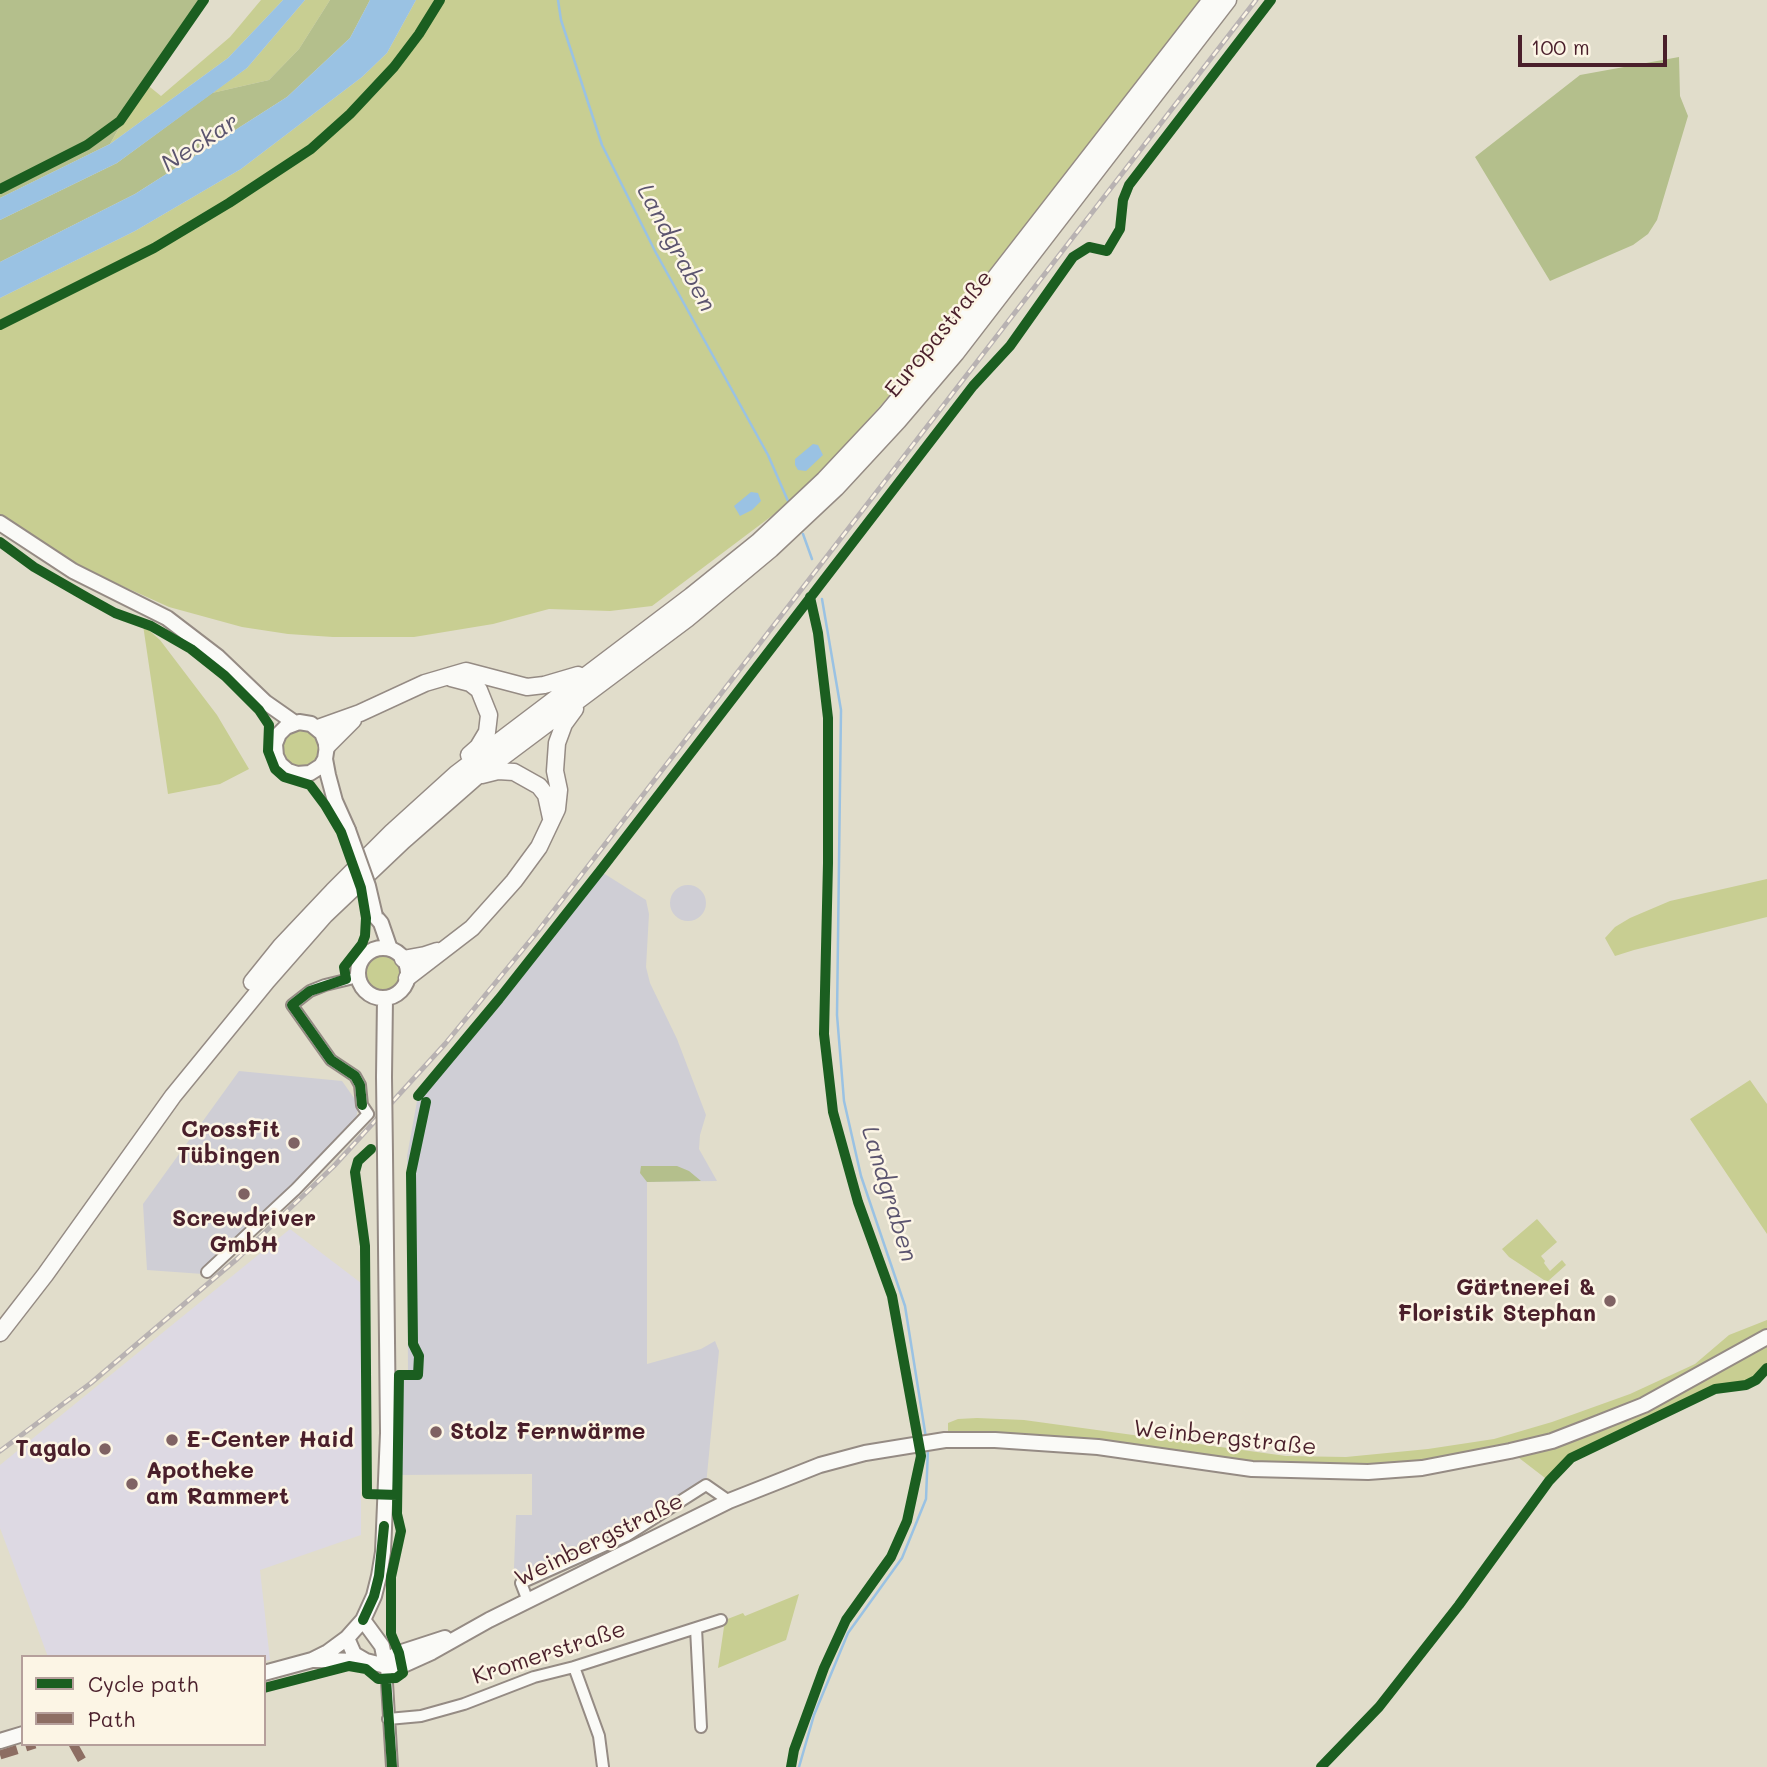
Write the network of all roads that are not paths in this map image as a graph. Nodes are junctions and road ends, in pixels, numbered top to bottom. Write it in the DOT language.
graph roads {
  1 [pos="1211,0"];
  2 [pos="1228,0"];
  3 [pos="793,519"];
  4 [pos="0,523"];
  5 [pos="600,666"];
  6 [pos="443,677"];
  7 [pos="595,686"];
  8 [pos="265,702"];
  9 [pos="360,713"];
  10 [pos="295,723"];
  11 [pos="318,728"];
  12 [pos="279,734"];
  13 [pos="326,752"];
  14 [pos="306,774"];
  15 [pos="456,774"];
  16 [pos="476,777"];
  17 [pos="335,801"];
  18 [pos="551,825"];
  19 [pos="375,916"];
  20 [pos="449,946"];
  21 [pos="373,950"];
  22 [pos="396,954"];
  23 [pos="358,977"];
  24 [pos="407,978"];
  25 [pos="385,998"];
  26 [pos="173,1096"];
  27 [pos="207,1272"];
  28 [pos="0,1333"];
  29 [pos="1767,1337"];
  30 [pos="729,1501"];
  31 [pos="528,1601"];
  32 [pos="363,1620"];
  33 [pos="721,1620"];
  34 [pos="474,1627"];
  35 [pos="696,1628"];
  36 [pos="347,1638"];
  37 [pos="382,1646"];
  38 [pos="399,1653"];
  39 [pos="312,1660"];
  40 [pos="366,1661"];
  41 [pos="386,1667"];
  42 [pos="574,1667"];
  43 [pos="266,1672"];
  44 [pos="388,1719"];
  45 [pos="701,1727"];
  46 [pos="21,1735"];
  47 [pos="0,1741"];
  48 [pos="392,1767"];
  49 [pos="603,1767"];
  1 -- 3 [label="main road, Europastraße"];
  2 -- 3 [label="main road, Europastraße"];
  3 -- 5 [label="main road, Europastraße"];
  3 -- 7 [label="main road, Europastraße"];
  4 -- 8 [label="street"];
  5 -- 6 [label="main road"];
  5 -- 15 [label="main road"];
  6 -- 9 [label="main road"];
  6 -- 15 [label="main road"];
  7 -- 16 [label="main road"];
  7 -- 18 [label="main road"];
  8 -- 10 [label="street"];
  8 -- 12 [label="street"];
  9 -- 11 [label="main road"];
  9 -- 13 [label="main road"];
  10 -- 11 [label="street"];
  10 -- 12 [label="street"];
  11 -- 13 [label="street"];
  12 -- 14 [label="street"];
  13 -- 14 [label="street"];
  13 -- 17 [label="street"];
  14 -- 17 [label="street"];
  15 -- 26 [label="main road"];
  16 -- 18 [label="main road"];
  16 -- 26 [label="main road"];
  17 -- 19 [label="street, bridge"];
  18 -- 20 [label="main road"];
  19 -- 21 [label="street"];
  19 -- 22 [label="street"];
  20 -- 22 [label="main road"];
  20 -- 24 [label="main road"];
  21 -- 22 [label="street"];
  21 -- 23 [label="street"];
  22 -- 24 [label="street"];
  23 -- 25 [label="street"];
  23 -- 27 [label="street"];
  24 -- 25 [label="street"];
  25 -- 32 [label="street, bridge"];
  26 -- 28 [label="main road"];
  29 -- 30 [label="street, Weinbergstraße"];
  30 -- 31 [label="street, Weinbergstraße"];
  30 -- 31 [label="street"];
  31 -- 34 [label="street, Weinbergstraße"];
  32 -- 36 [label="street"];
  32 -- 37 [label="street"];
  33 -- 35 [label="street, Kromerstraße"];
  34 -- 38 [label="street"];
  34 -- 41 [label="street"];
  35 -- 42 [label="street, Kromerstraße"];
  35 -- 45 [label="street"];
  36 -- 39 [label="street"];
  36 -- 40 [label="street"];
  37 -- 38 [label="street"];
  37 -- 41 [label="street"];
  38 -- 41 [label="street"];
  39 -- 40 [label="street"];
  39 -- 43 [label="street"];
  40 -- 41 [label="street"];
  41 -- 44 [label="street"];
  42 -- 44 [label="street, Kromerstraße"];
  42 -- 49 [label="street"];
  44 -- 48 [label="street"];
  46 -- 47 [label="street"];
}
